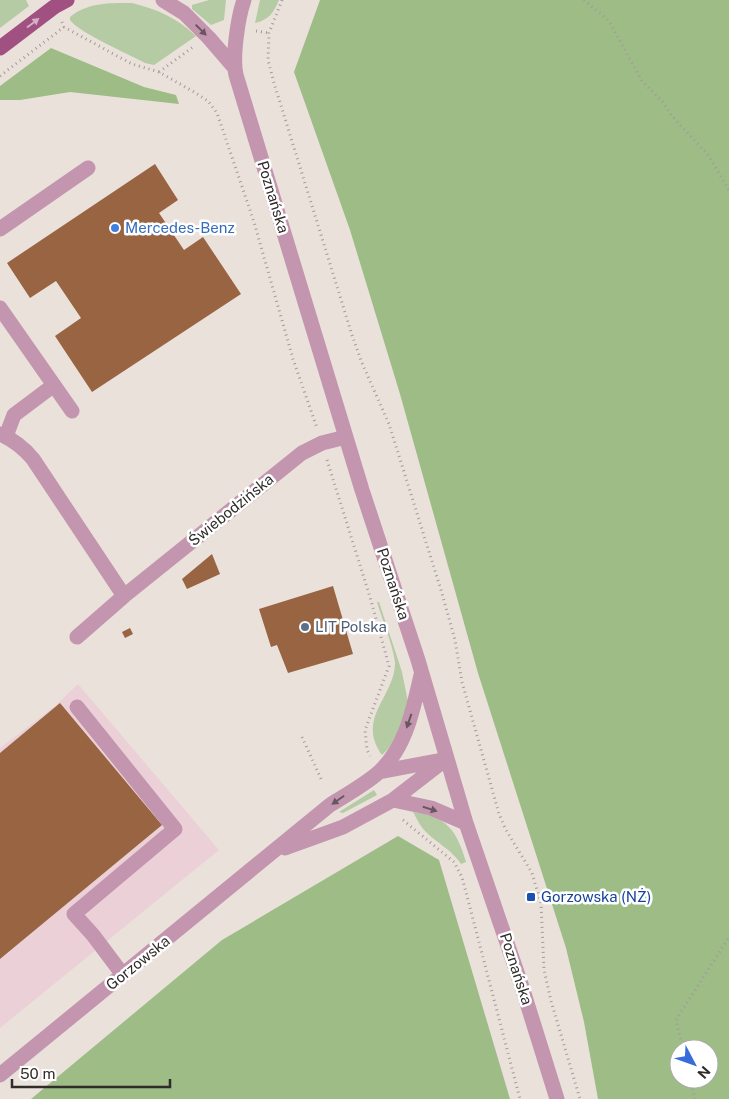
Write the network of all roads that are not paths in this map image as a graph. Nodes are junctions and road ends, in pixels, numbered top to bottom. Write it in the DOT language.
graph roads {
  1 [pos="67,0"];
  2 [pos="163,0"];
  3 [pos="244,0"];
  4 [pos="0,48"];
  5 [pos="234,66"];
  6 [pos="88,168"];
  7 [pos="0,229"];
  8 [pos="0,308"];
  9 [pos="54,385"];
  10 [pos="72,411"];
  11 [pos="3,435"];
  12 [pos="346,437"];
  13 [pos="124,596"];
  14 [pos="77,637"];
  15 [pos="422,674"];
  16 [pos="77,707"];
  17 [pos="446,759"];
  18 [pos="376,766"];
  19 [pos="393,800"];
  20 [pos="466,822"];
  21 [pos="275,851"];
  22 [pos="124,975"];
  23 [pos="0,1075"];
  24 [pos="557,1099"];
  4 -- 1 [label="main road, one-way"];
  2 -- 5 [label="street, Poznańska, one-way"];
  3 -- 5 [label="street, Poznańska"];
  5 -- 12 [label="street, Poznańska"];
  6 -- 7 [label="street"];
  8 -- 9 [label="street"];
  9 -- 10 [label="street"];
  9 -- 11 [label="street"];
  11 -- 13 [label="street"];
  12 -- 13 [label="street, Świebodzińska"];
  12 -- 15 [label="street, Poznańska"];
  13 -- 14 [label="street, Świebodzińska"];
  15 -- 17 [label="street, Poznańska"];
  15 -- 18 [label="street, Gorzowska, one-way"];
  16 -- 22 [label="street"];
  17 -- 18 [label="street, Gorzowska"];
  17 -- 19 [label="street, Gorzowska"];
  17 -- 20 [label="street, Poznańska"];
  18 -- 21 [label="street, Gorzowska, one-way"];
  19 -- 20 [label="street, one-way"];
  19 -- 21 [label="street, Gorzowska"];
  20 -- 24 [label="street, Poznańska"];
  21 -- 22 [label="street, Gorzowska"];
  22 -- 23 [label="street, Gorzowska"];
}
